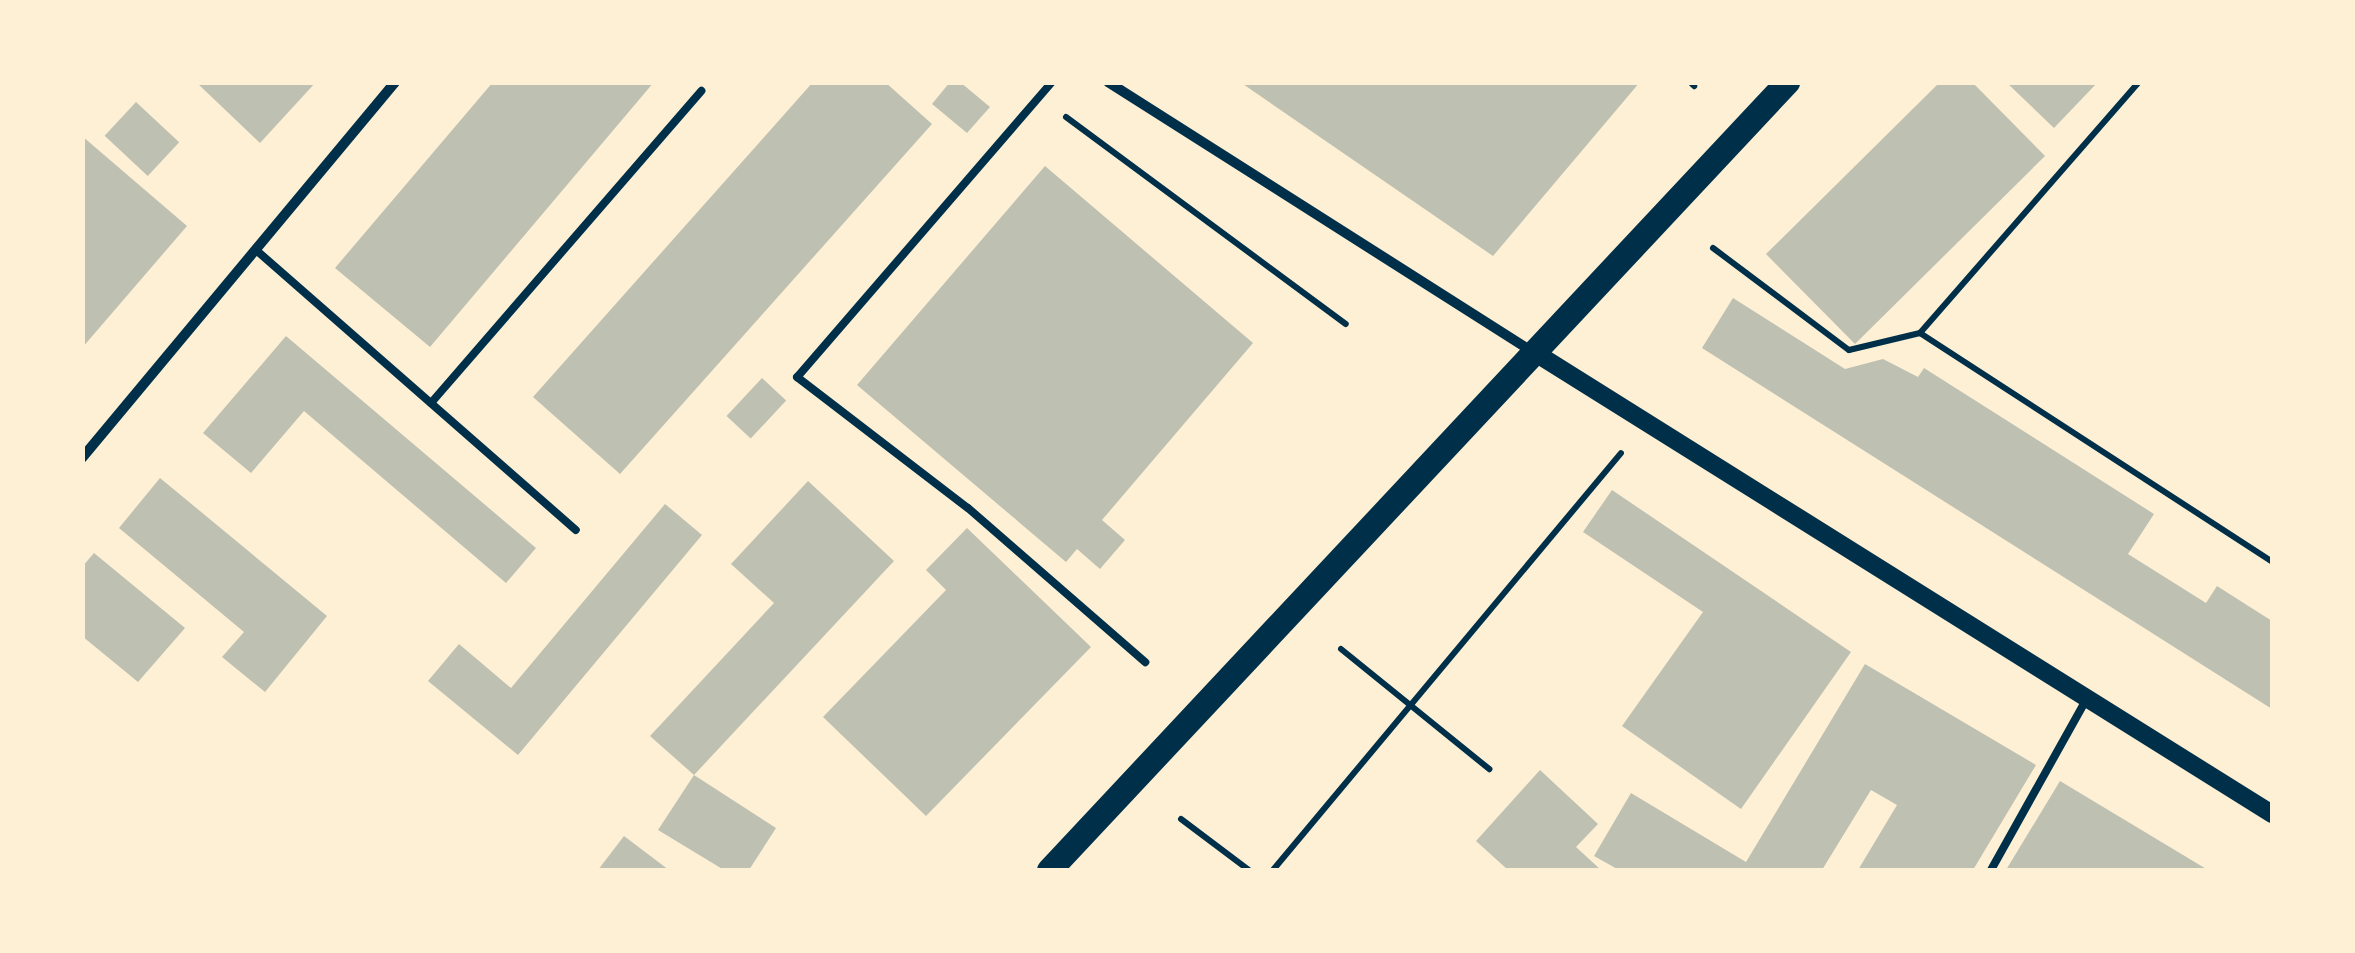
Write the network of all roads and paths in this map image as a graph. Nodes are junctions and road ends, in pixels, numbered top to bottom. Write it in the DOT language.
graph roads {
  1 [pos="394,82"];
  2 [pos="1052,82"];
  3 [pos="1108,82"];
  4 [pos="1788,82"];
  5 [pos="2138,82"];
  6 [pos="701,91"];
  7 [pos="1039,97"];
  8 [pos="1713,248"];
  9 [pos="256,250"];
  10 [pos="1346,324"];
  11 [pos="1920,333"];
  12 [pos="1534,352"];
  13 [pos="431,403"];
  14 [pos="1627,446"];
  15 [pos="82,458"];
  16 [pos="576,530"];
  17 [pos="2272,562"];
  18 [pos="1341,649"];
  19 [pos="1145,662"];
  20 [pos="2088,698"];
  21 [pos="1413,706"];
  22 [pos="1488,769"];
  23 [pos="2272,814"];
  24 [pos="1181,819"];
  25 [pos="1049,870"];
  26 [pos="1249,870"];
  27 [pos="1273,870"];
  28 [pos="1990,870"];
  1 -- 9 [label="street"];
  2 -- 7 [label="lane"];
  3 -- 12 [label="street"];
  4 -- 12 [label="main road"];
  5 -- 11 [label="path"];
  6 -- 13 [label="lane"];
  7 -- 10 [label="path"];
  7 -- 19 [label="lane"];
  8 -- 11 [label="path"];
  9 -- 13 [label="lane"];
  9 -- 15 [label="street"];
  11 -- 17 [label="path"];
  12 -- 20 [label="street"];
  12 -- 25 [label="main road"];
  13 -- 16 [label="lane"];
  14 -- 21 [label="path"];
  18 -- 21 [label="path"];
  20 -- 23 [label="street"];
  20 -- 28 [label="lane"];
  21 -- 22 [label="path"];
  21 -- 27 [label="path"];
  24 -- 26 [label="path"];
}
